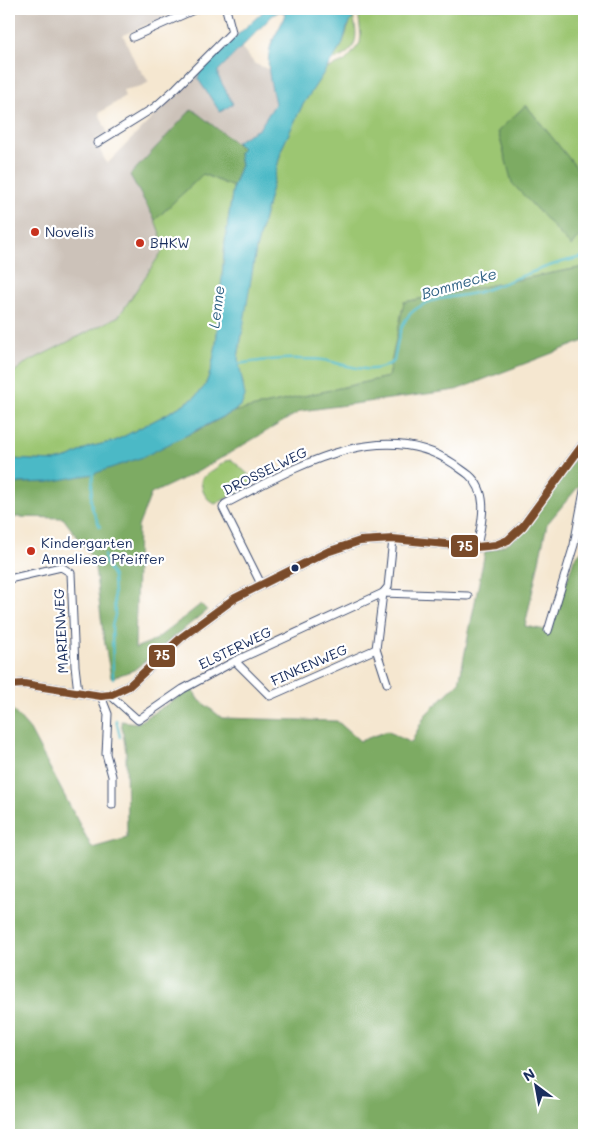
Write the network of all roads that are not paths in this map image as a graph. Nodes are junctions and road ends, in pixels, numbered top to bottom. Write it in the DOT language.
graph roads {
  1 [pos="196,9"];
  2 [pos="226,9"];
  3 [pos="133,38"];
  4 [pos="97,143"];
  5 [pos="584,443"];
  6 [pos="584,490"];
  7 [pos="392,539"];
  8 [pos="477,547"];
  9 [pos="9,578"];
  10 [pos="261,584"];
  11 [pos="383,592"];
  12 [pos="468,596"];
  13 [pos="548,631"];
  14 [pos="376,649"];
  15 [pos="235,661"];
  16 [pos="387,683"];
  17 [pos="9,685"];
  18 [pos="78,692"];
  19 [pos="106,695"];
  20 [pos="112,805"];
  1 -- 3 [label="street"];
  2 -- 4 [label="street"];
  5 -- 8 [label="street"];
  6 -- 13 [label="street"];
  7 -- 8 [label="street"];
  7 -- 10 [label="street"];
  7 -- 11 [label="street"];
  8 -- 10 [label="street, DROSSELWEG"];
  9 -- 18 [label="street, MARIENWEG"];
  10 -- 19 [label="street"];
  11 -- 12 [label="street"];
  11 -- 14 [label="street"];
  11 -- 15 [label="street, ELSTERWEG"];
  14 -- 15 [label="street, FINKENWEG"];
  14 -- 16 [label="street"];
  15 -- 19 [label="street, ELSTERWEG"];
  17 -- 18 [label="street"];
  18 -- 19 [label="street"];
  19 -- 20 [label="street"];
}
